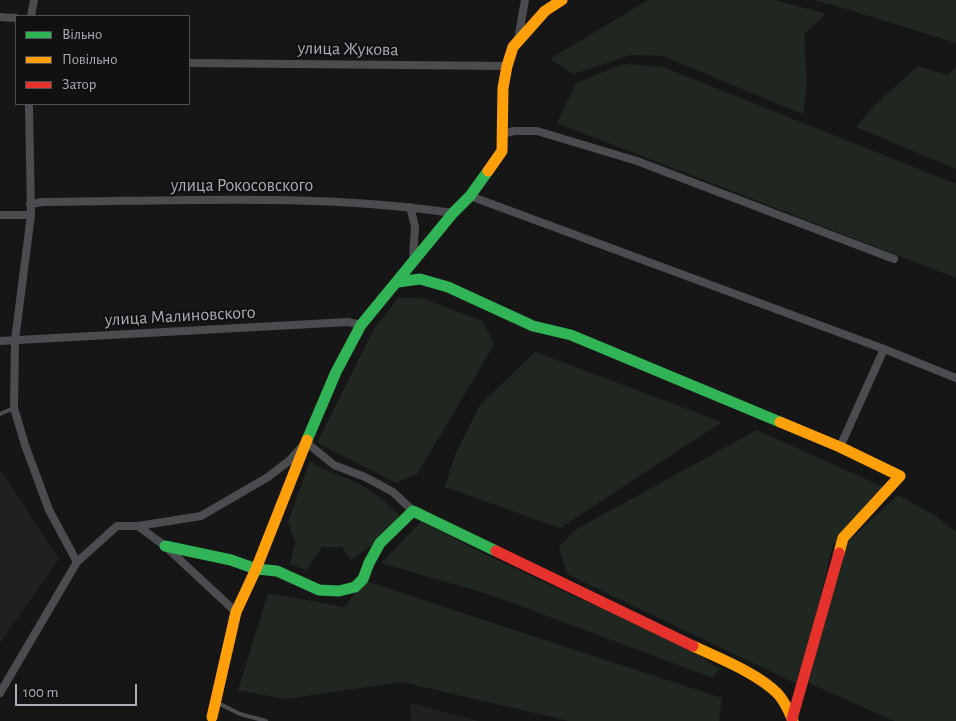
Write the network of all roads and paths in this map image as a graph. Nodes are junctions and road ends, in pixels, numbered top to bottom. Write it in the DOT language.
graph roads {
  1 [pos="34,0"];
  2 [pos="525,0"];
  3 [pos="562,0"];
  4 [pos="32,15"];
  5 [pos="0,17"];
  6 [pos="15,18"];
  7 [pos="517,42"];
  8 [pos="190,62"];
  9 [pos="507,66"];
  10 [pos="29,105"];
  11 [pos="502,134"];
  12 [pos="470,196"];
  13 [pos="30,204"];
  14 [pos="410,207"];
  15 [pos="453,214"];
  16 [pos="0,215"];
  17 [pos="30,215"];
  18 [pos="894,259"];
  19 [pos="412,264"];
  20 [pos="398,282"];
  21 [pos="361,326"];
  22 [pos="15,340"];
  23 [pos="0,341"];
  24 [pos="884,349"];
  25 [pos="956,378"];
  26 [pos="14,408"];
  27 [pos="0,414"];
  28 [pos="306,442"];
  29 [pos="840,447"];
  30 [pos="413,511"];
  31 [pos="138,526"];
  32 [pos="165,546"];
  33 [pos="77,562"];
  34 [pos="256,569"];
  35 [pos="236,612"];
  36 [pos="0,693"];
  37 [pos="216,702"];
  38 [pos="212,719"];
  39 [pos="792,720"];
  40 [pos="266,721"];
  1 -- 4 [label="street"];
  2 -- 7 [label="street"];
  3 -- 7 [label="street"];
  5 -- 6 [label="street"];
  7 -- 9 [label="street"];
  8 -- 9 [label="street, улица Жукова"];
  9 -- 11 [label="street"];
  10 -- 13 [label="street"];
  11 -- 12 [label="street"];
  11 -- 18 [label="street"];
  12 -- 15 [label="street"];
  12 -- 24 [label="street"];
  13 -- 14 [label="street, улица Рокосовского"];
  13 -- 17 [label="street"];
  14 -- 15 [label="street, улица Рокосовского"];
  14 -- 19 [label="street"];
  15 -- 19 [label="street"];
  16 -- 17 [label="street"];
  17 -- 22 [label="street"];
  19 -- 20 [label="street"];
  20 -- 21 [label="street"];
  20 -- 29 [label="street"];
  21 -- 22 [label="street, улица Малиновского"];
  21 -- 28 [label="street"];
  22 -- 23 [label="street, улица Малиновского"];
  22 -- 26 [label="street"];
  24 -- 25 [label="street"];
  24 -- 29 [label="street"];
  26 -- 27 [label="lane"];
  26 -- 33 [label="street"];
  28 -- 30 [label="street"];
  28 -- 31 [label="street"];
  28 -- 34 [label="street"];
  29 -- 39 [label="street"];
  30 -- 34 [label="street"];
  30 -- 39 [label="street"];
  31 -- 32 [label="street"];
  31 -- 33 [label="street"];
  32 -- 34 [label="street"];
  32 -- 35 [label="street"];
  33 -- 36 [label="street"];
  34 -- 35 [label="street"];
  35 -- 37 [label="street"];
  37 -- 38 [label="street"];
  37 -- 40 [label="lane"];
}
